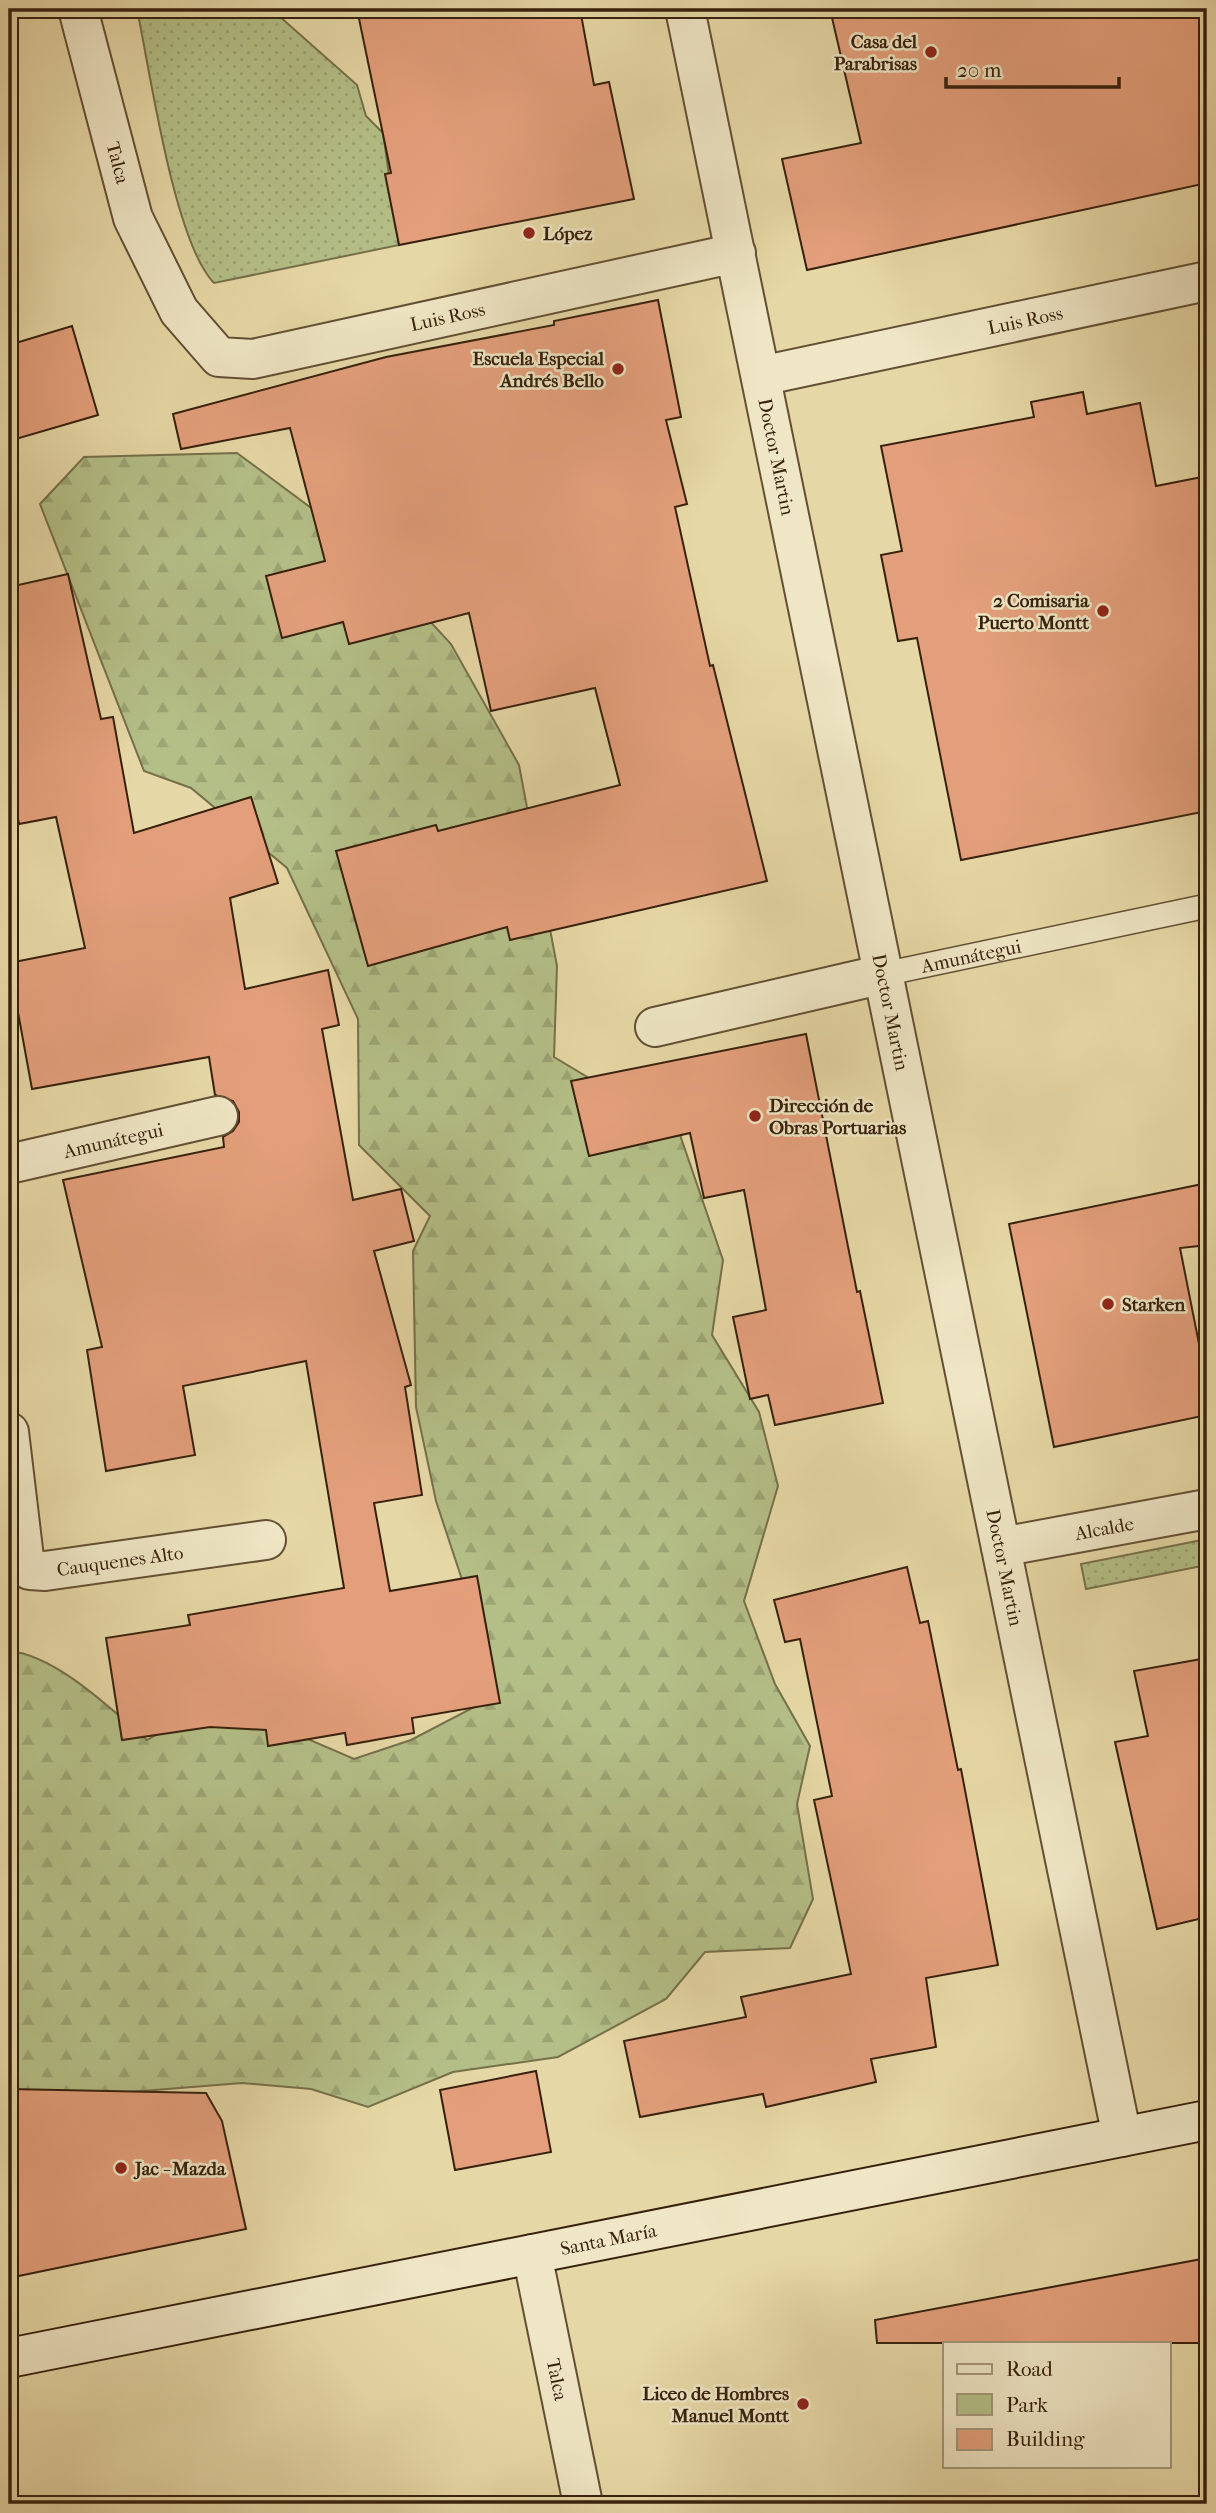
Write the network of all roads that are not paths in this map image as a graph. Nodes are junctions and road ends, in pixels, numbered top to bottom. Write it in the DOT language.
graph roads {
  1 [pos="78,9"];
  2 [pos="685,9"];
  3 [pos="736,253"];
  4 [pos="1207,281"];
  5 [pos="179,311"];
  6 [pos="761,376"];
  7 [pos="1207,906"];
  8 [pos="884,974"];
  9 [pos="655,1027"];
  10 [pos="218,1116"];
  11 [pos="9,1164"];
  12 [pos="9,1432"];
  13 [pos="1207,1509"];
  14 [pos="266,1540"];
  15 [pos="1001,1547"];
  16 [pos="1207,2120"];
  17 [pos="1122,2137"];
  18 [pos="532,2254"];
  19 [pos="9,2358"];
  20 [pos="583,2504"];
  1 -- 5 [label="street, Talca"];
  2 -- 3 [label="street, Doctor Martin"];
  3 -- 5 [label="street, Luis Ross"];
  3 -- 6 [label="street, Doctor Martin"];
  4 -- 6 [label="street, Luis Ross"];
  6 -- 8 [label="street, Doctor Martin"];
  7 -- 8 [label="lane, Amunátegui"];
  8 -- 9 [label="street, Amunátegui"];
  8 -- 15 [label="street, Doctor Martin"];
  10 -- 11 [label="street, Amunátegui"];
  12 -- 14 [label="street, Cauquenes Alto"];
  13 -- 15 [label="street, Alcalde"];
  15 -- 17 [label="street, Doctor Martin"];
  16 -- 17 [label="street, Santa María"];
  17 -- 18 [label="street, Santa María"];
  18 -- 19 [label="street, Santa María"];
  18 -- 20 [label="street, Talca"];
}
